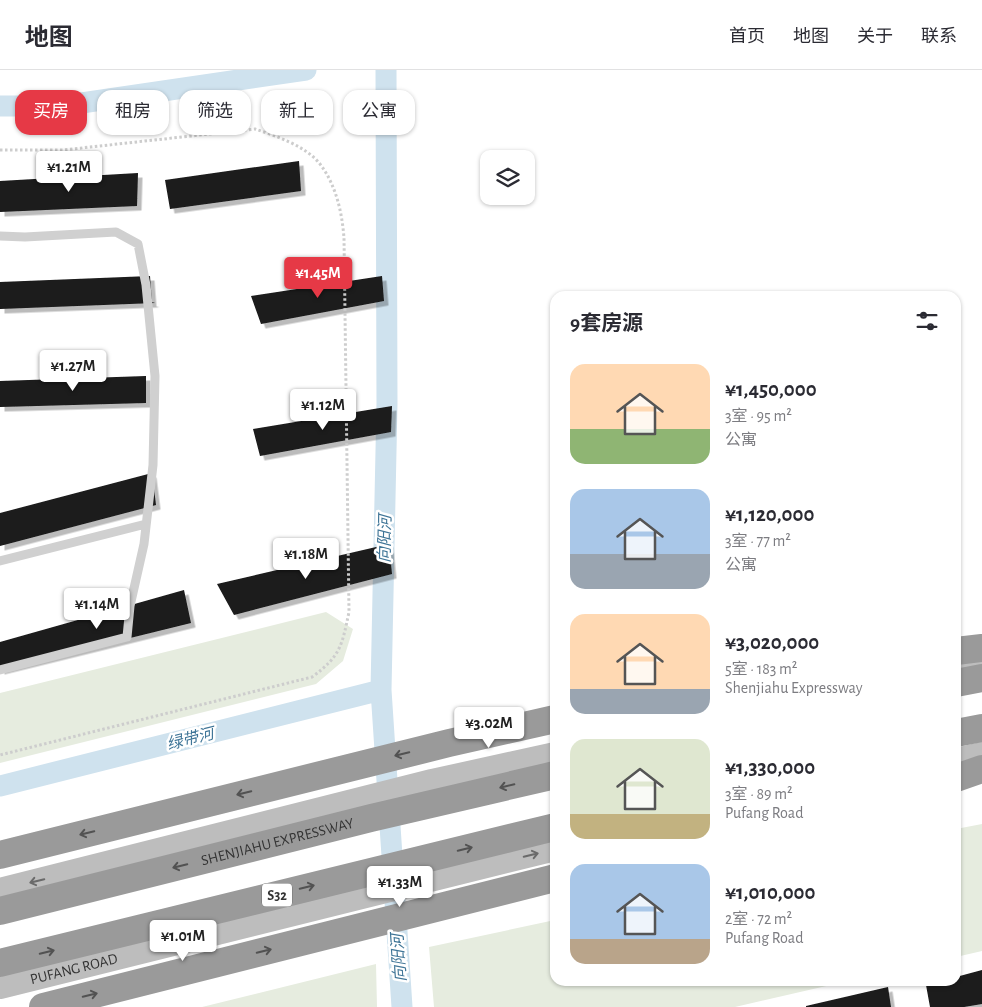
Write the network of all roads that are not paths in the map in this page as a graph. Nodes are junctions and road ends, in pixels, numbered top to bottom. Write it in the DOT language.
graph roads {
  1 [pos="0,236"];
  2 [pos="146,524"];
  3 [pos="0,561"];
  4 [pos="982,648"];
  5 [pos="961,650"];
  6 [pos="982,660"];
  7 [pos="961,666"];
  8 [pos="0,670"];
  9 [pos="982,678"];
  10 [pos="961,683"];
  11 [pos="550,720"];
  12 [pos="982,728"];
  13 [pos="961,732"];
  14 [pos="982,754"];
  15 [pos="550,755"];
  16 [pos="961,759"];
  17 [pos="982,769"];
  18 [pos="550,776"];
  19 [pos="961,776"];
  20 [pos="550,828"];
  21 [pos="550,850"];
  22 [pos="0,855"];
  23 [pos="550,879"];
  24 [pos="0,890"];
  25 [pos="0,911"];
  26 [pos="0,963"];
  27 [pos="0,987"];
  28 [pos="43,1007"];
  1 -- 2 [label="lane"];
  2 -- 3 [label="lane"];
  2 -- 8 [label="lane"];
  4 -- 5 [label="highway"];
  6 -- 7 [label="main road"];
  9 -- 10 [label="highway"];
  11 -- 22 [label="highway, one-way"];
  12 -- 13 [label="highway"];
  14 -- 16 [label="main road"];
  15 -- 24 [label="main road, one-way"];
  17 -- 19 [label="highway"];
  18 -- 25 [label="highway, SHENJIAHU EXPRESSWAY, one-way"];
  26 -- 20 [label="highway, S32, one-way"];
  27 -- 21 [label="main road, PUFANG ROAD, one-way"];
  28 -- 23 [label="highway, one-way"];
}
